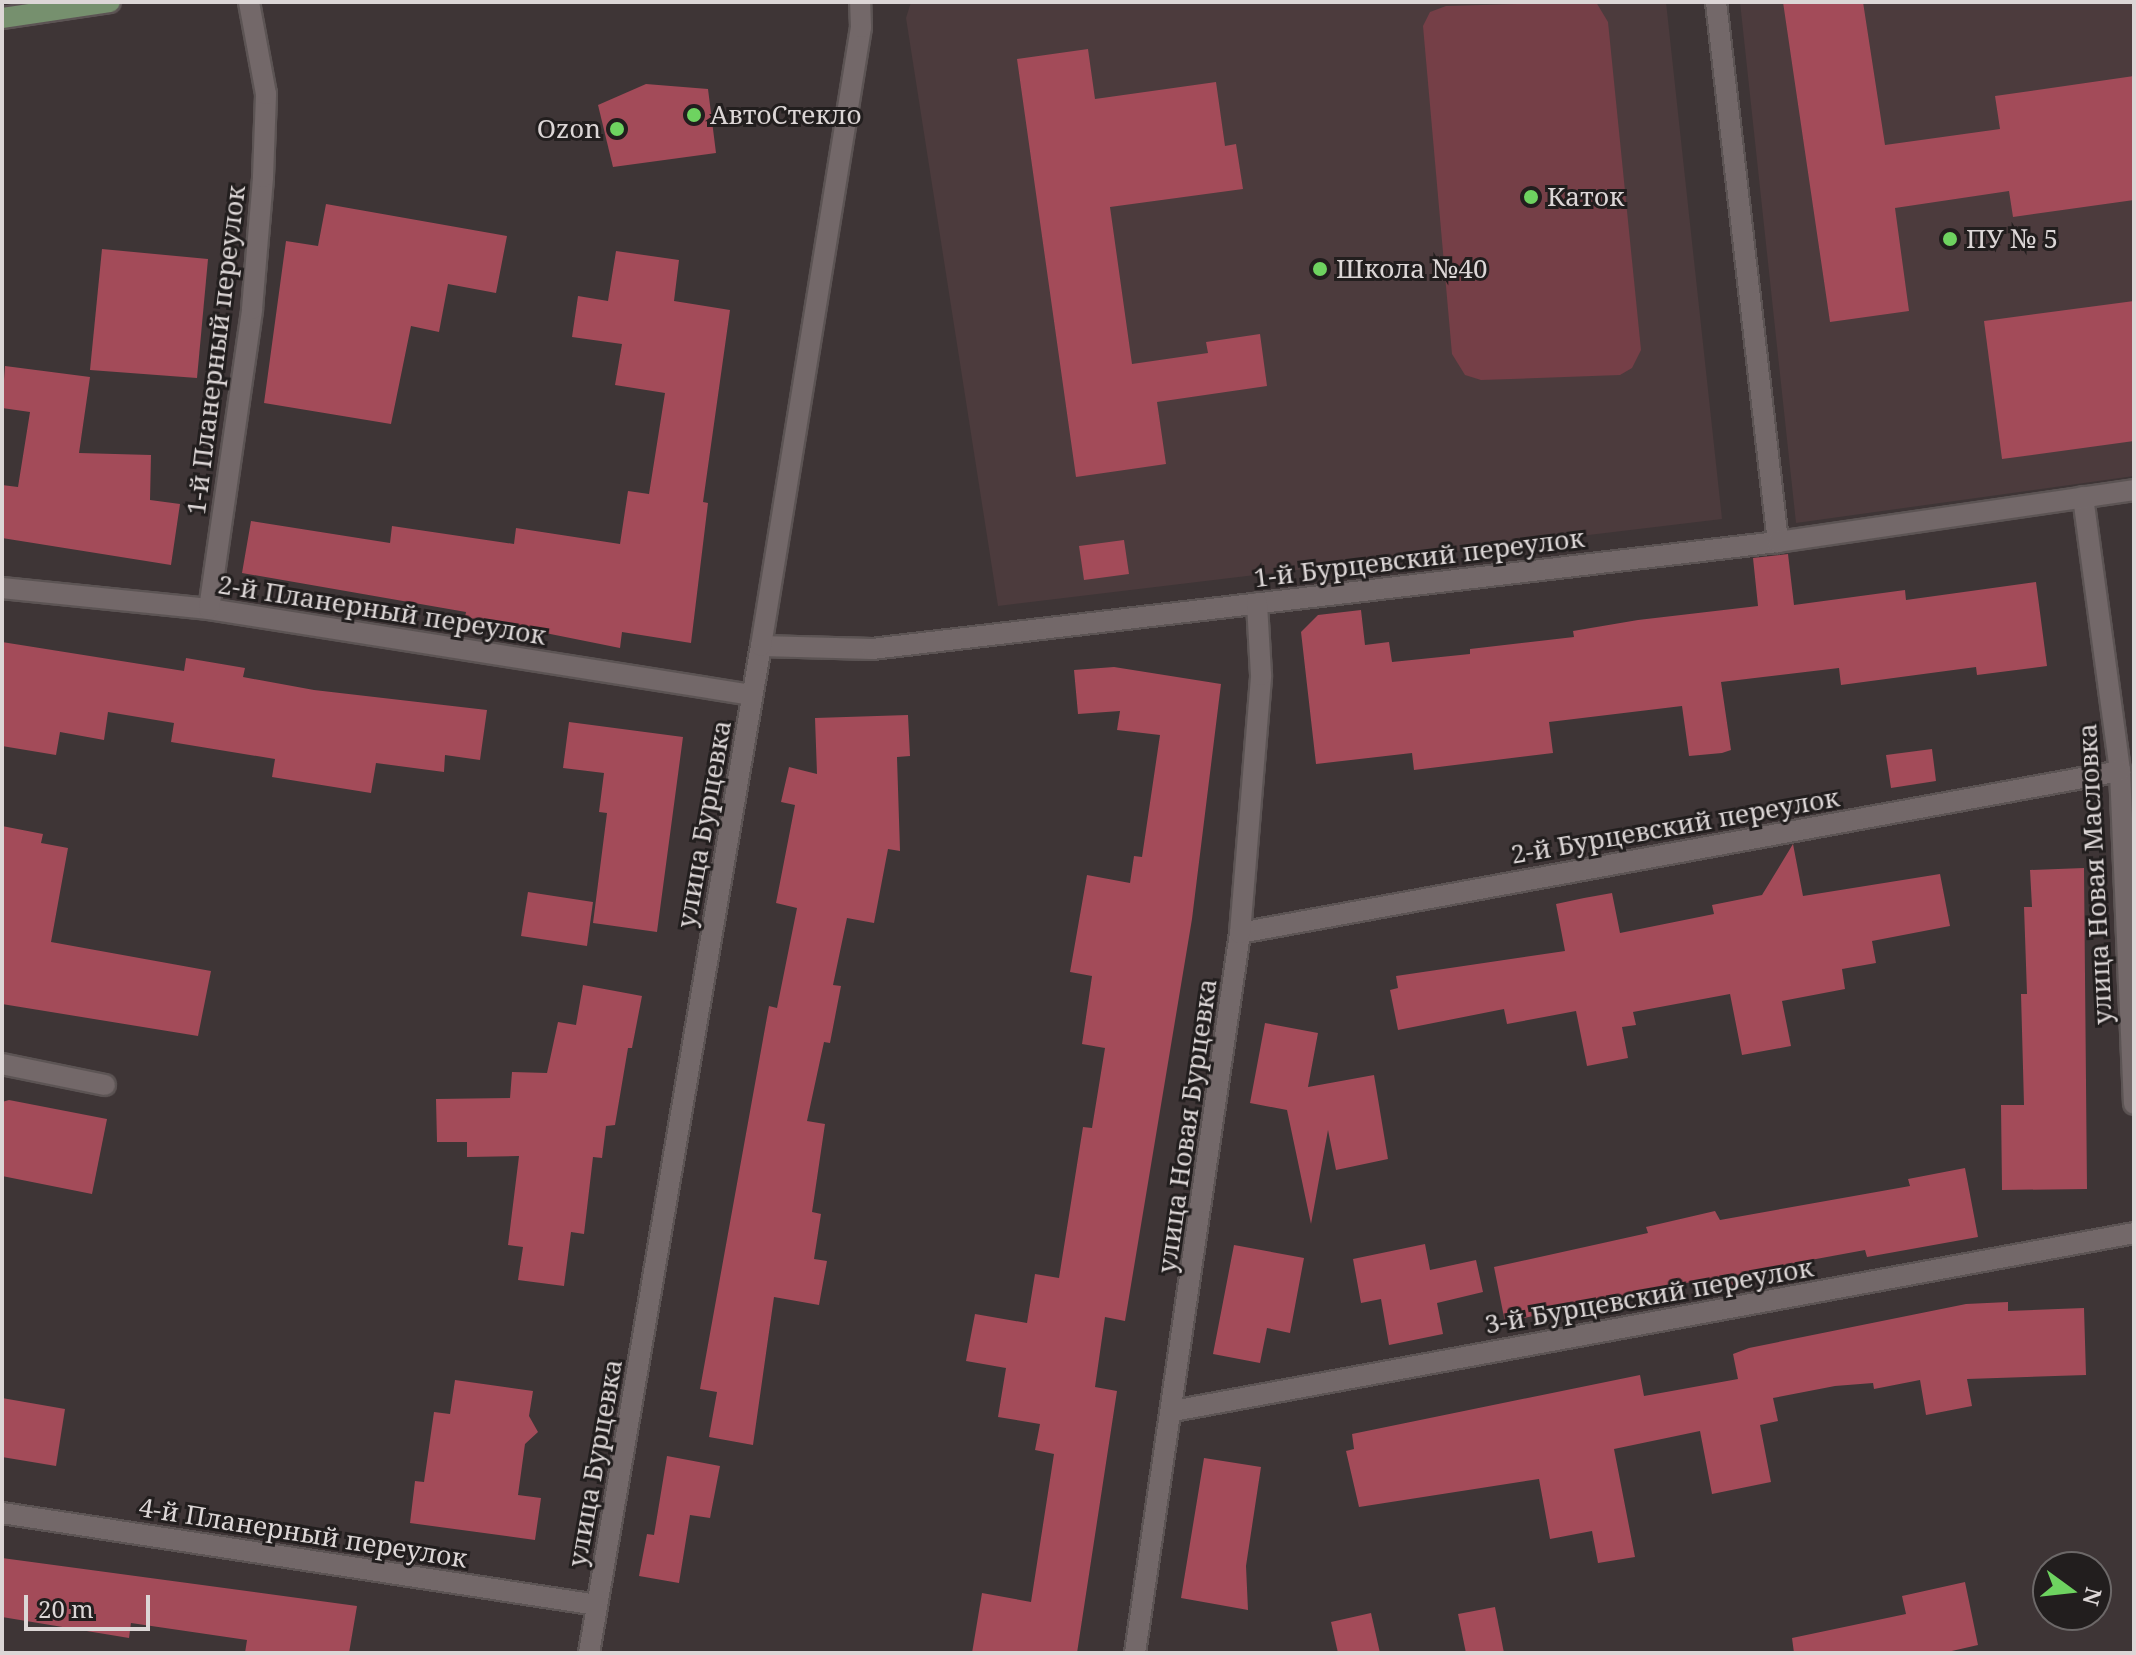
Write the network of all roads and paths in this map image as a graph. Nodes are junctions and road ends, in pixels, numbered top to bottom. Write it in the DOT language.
graph roads {
  1 [pos="110,2"];
  2 [pos="249,2"];
  3 [pos="860,2"];
  4 [pos="1716,2"];
  5 [pos="2,18"];
  6 [pos="2134,490"];
  7 [pos="2083,497"];
  8 [pos="1778,542"];
  9 [pos="2,588"];
  10 [pos="1257,603"];
  11 [pos="209,609"];
  12 [pos="761,646"];
  13 [pos="752,695"];
  14 [pos="2120,771"];
  15 [pos="1240,933"];
  16 [pos="2,1064"];
  17 [pos="105,1085"];
  18 [pos="2134,1104"];
  19 [pos="2134,1233"];
  20 [pos="1173,1411"];
  21 [pos="2,1513"];
  22 [pos="597,1605"];
  23 [pos="589,1653"];
  24 [pos="1135,1653"];
  1 -- 5 [label="main road"];
  2 -- 11 [label="street, 1-й Планерный переулок"];
  3 -- 12 [label="street, улица Бурцевка"];
  4 -- 8 [label="street"];
  6 -- 7 [label="street, 1-й Бурцевский переулок"];
  7 -- 8 [label="street, 1-й Бурцевский переулок"];
  7 -- 14 [label="street, улица Новая Масловка"];
  8 -- 10 [label="street, 1-й Бурцевский переулок"];
  9 -- 11 [label="street, 2-й Планерный переулок"];
  10 -- 12 [label="street, 1-й Бурцевский переулок"];
  10 -- 15 [label="street, улица Новая Бурцевка"];
  11 -- 13 [label="street, 2-й Планерный переулок"];
  12 -- 13 [label="street, улица Бурцевка"];
  13 -- 22 [label="street, улица Бурцевка"];
  14 -- 15 [label="street, 2-й Бурцевский переулок"];
  14 -- 18 [label="street, улица Новая Масловка"];
  15 -- 20 [label="street, улица Новая Бурцевка"];
  16 -- 17 [label="street"];
  19 -- 20 [label="street, 3-й Бурцевский переулок"];
  20 -- 24 [label="street, улица Новая Бурцевка"];
  21 -- 22 [label="street, 4-й Планерный переулок"];
  22 -- 23 [label="street, улица Бурцевка"];
}
